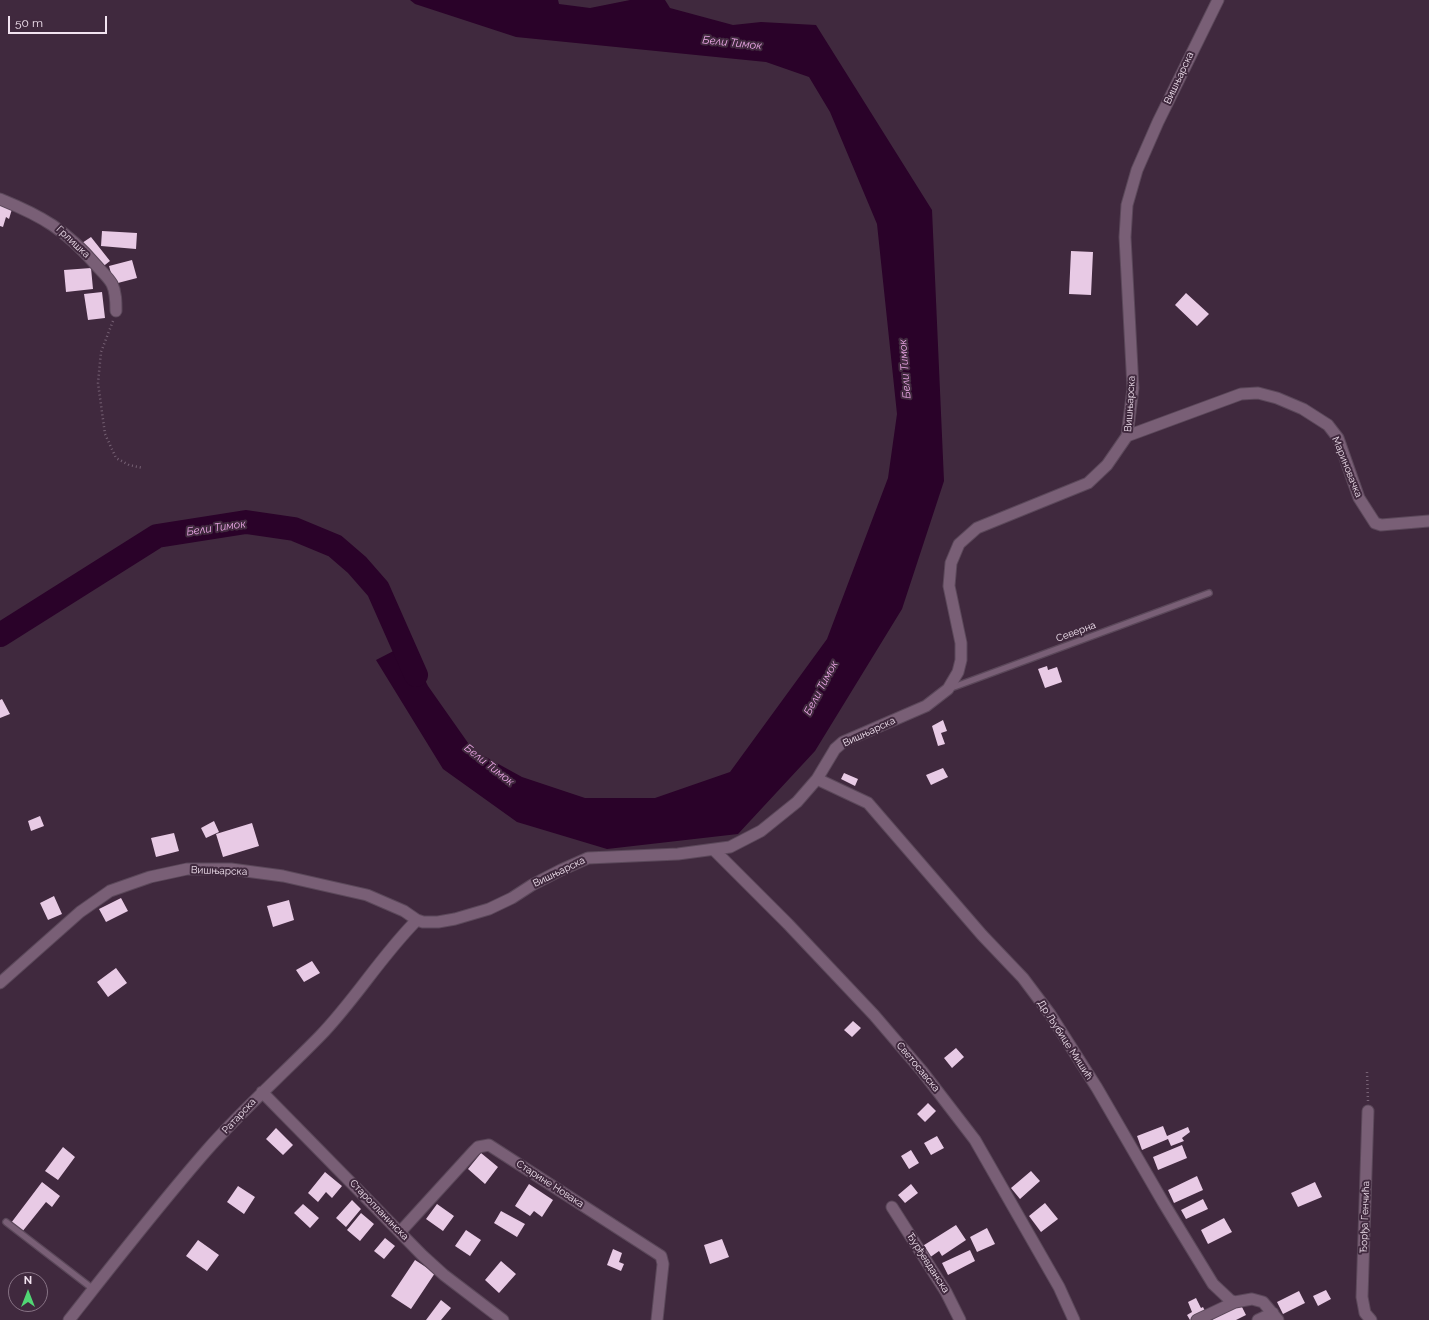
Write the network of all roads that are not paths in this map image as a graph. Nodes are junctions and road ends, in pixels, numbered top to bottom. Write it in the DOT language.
graph roads {
  1 [pos="1218,0"];
  2 [pos="0,199"];
  3 [pos="116,311"];
  4 [pos="1128,436"];
  5 [pos="1429,521"];
  6 [pos="1209,593"];
  7 [pos="948,689"];
  8 [pos="817,779"];
  9 [pos="714,850"];
  10 [pos="417,920"];
  11 [pos="0,983"];
  12 [pos="262,1092"];
  13 [pos="1368,1111"];
  14 [pos="892,1207"];
  15 [pos="6,1222"];
  16 [pos="401,1231"];
  17 [pos="93,1289"];
  18 [pos="1235,1302"];
  19 [pos="1275,1316"];
  20 [pos="69,1320"];
  21 [pos="503,1320"];
  22 [pos="657,1320"];
  23 [pos="960,1320"];
  24 [pos="1074,1320"];
  25 [pos="1197,1320"];
  26 [pos="1258,1320"];
  27 [pos="1371,1320"];
  1 -- 4 [label="street, Вишњарска"];
  2 -- 3 [label="street, Грлишка"];
  4 -- 5 [label="street, Мариновачка"];
  4 -- 7 [label="street, Вишњарска"];
  6 -- 7 [label="lane, Северна"];
  7 -- 8 [label="street, Вишњарска"];
  8 -- 9 [label="street, Вишњарска"];
  8 -- 18 [label="street, Др Љубице Мишић"];
  9 -- 10 [label="street, Вишњарска"];
  9 -- 24 [label="street, Светосавска"];
  10 -- 11 [label="street, Вишњарска"];
  10 -- 12 [label="street, Ратарска"];
  12 -- 16 [label="street, Старопланинска"];
  12 -- 17 [label="street, Ратарска"];
  13 -- 27 [label="street, Ђорђа Генчића"];
  14 -- 23 [label="street, Ђурђевданска"];
  15 -- 17 [label="lane"];
  16 -- 21 [label="street, Старопланинска"];
  16 -- 22 [label="street, Старине Новака"];
  17 -- 20 [label="street, Ратарска"];
  18 -- 19 [label="street"];
  18 -- 25 [label="street"];
  19 -- 26 [label="street"];
}
